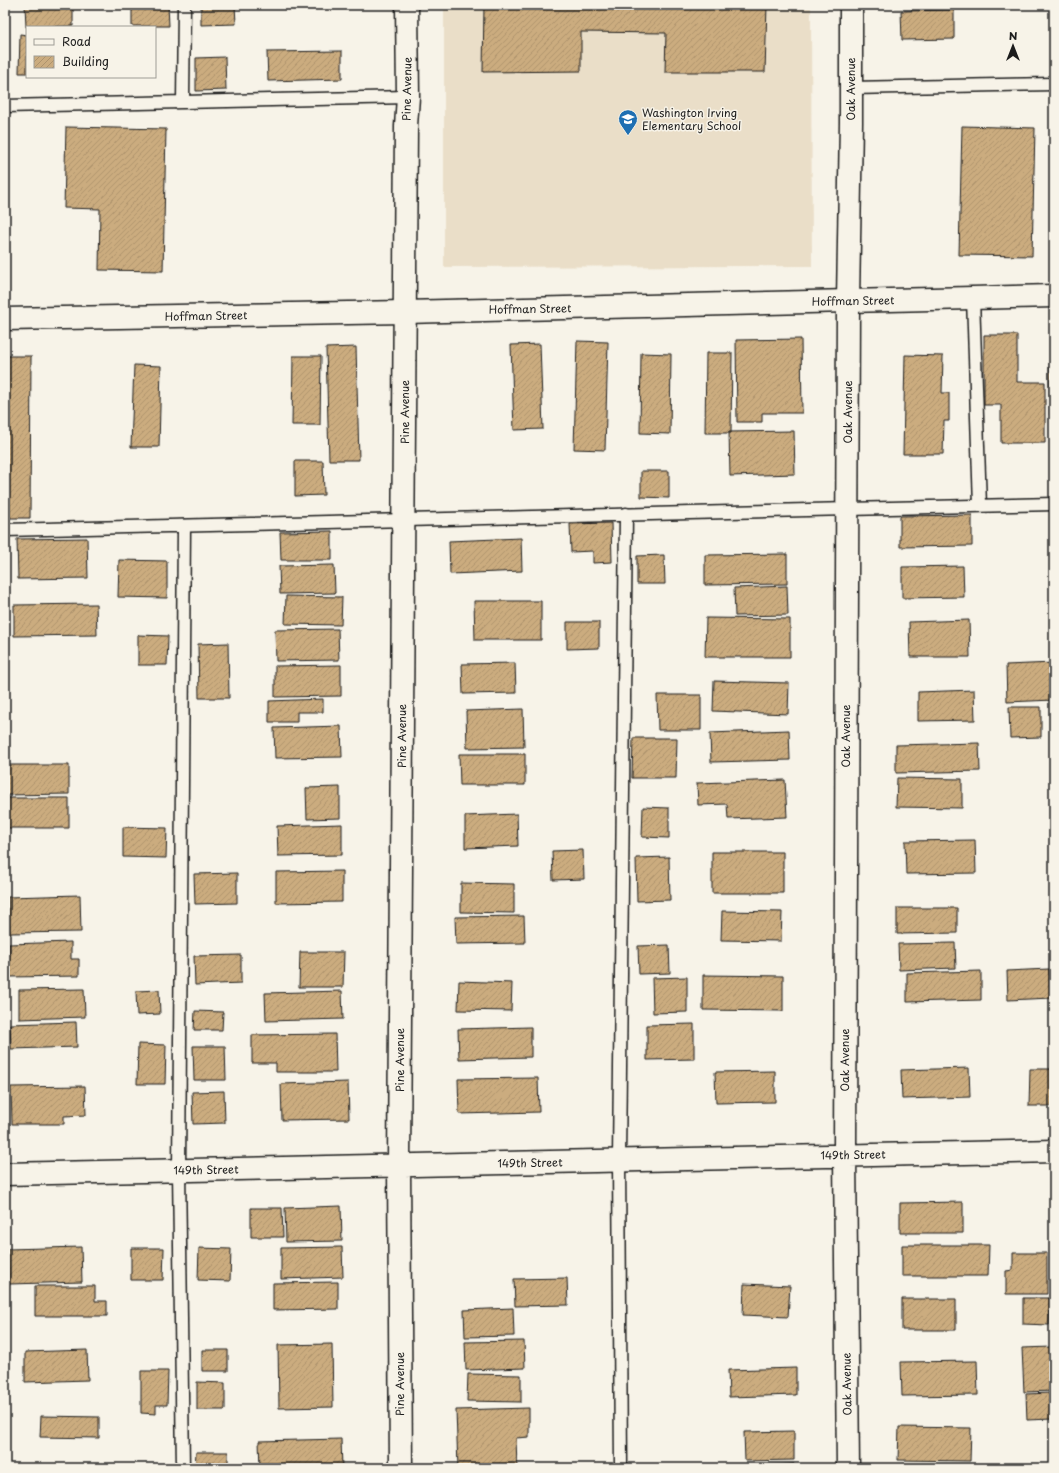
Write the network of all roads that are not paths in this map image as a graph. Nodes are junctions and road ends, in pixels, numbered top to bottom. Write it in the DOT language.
graph roads {
  1 [pos="184,5"];
  2 [pos="407,5"];
  3 [pos="851,5"];
  4 [pos="1054,84"];
  5 [pos="851,88"];
  6 [pos="408,97"];
  7 [pos="183,102"];
  8 [pos="5,106"];
  9 [pos="1054,296"];
  10 [pos="973,298"];
  11 [pos="848,301"];
  12 [pos="405,312"];
  13 [pos="5,320"];
  14 [pos="1054,504"];
  15 [pos="980,506"];
  16 [pos="847,509"];
  17 [pos="626,514"];
  18 [pos="404,520"];
  19 [pos="184,526"];
  20 [pos="5,530"];
  21 [pos="1054,1151"];
  22 [pos="845,1155"];
  23 [pos="619,1160"];
  24 [pos="399,1166"];
  25 [pos="179,1170"];
  26 [pos="5,1174"];
  27 [pos="183,1468"];
  28 [pos="401,1468"];
  29 [pos="621,1468"];
  30 [pos="848,1468"];
  1 -- 7 [label="lane"];
  2 -- 6 [label="street, Pine Avenue"];
  3 -- 5 [label="street, Oak Avenue"];
  4 -- 5 [label="lane"];
  5 -- 11 [label="street, Oak Avenue"];
  6 -- 7 [label="lane"];
  6 -- 12 [label="street, Pine Avenue"];
  7 -- 8 [label="lane"];
  9 -- 10 [label="street, Hoffman Street"];
  10 -- 11 [label="street, Hoffman Street"];
  10 -- 15 [label="lane"];
  11 -- 12 [label="street, Hoffman Street"];
  11 -- 16 [label="street, Oak Avenue"];
  12 -- 13 [label="street, Hoffman Street"];
  12 -- 18 [label="street, Pine Avenue"];
  14 -- 15 [label="lane"];
  15 -- 16 [label="lane"];
  16 -- 17 [label="lane"];
  16 -- 22 [label="street, Oak Avenue"];
  17 -- 18 [label="lane"];
  17 -- 23 [label="lane"];
  18 -- 19 [label="lane"];
  18 -- 24 [label="street, Pine Avenue"];
  19 -- 20 [label="lane"];
  19 -- 25 [label="lane"];
  21 -- 22 [label="street, 149th Street"];
  22 -- 23 [label="street, 149th Street"];
  22 -- 30 [label="street, Oak Avenue"];
  23 -- 24 [label="street, 149th Street"];
  23 -- 29 [label="lane"];
  24 -- 25 [label="street, 149th Street"];
  24 -- 28 [label="street, Pine Avenue"];
  25 -- 26 [label="street, 149th Street"];
  25 -- 27 [label="lane"];
}
